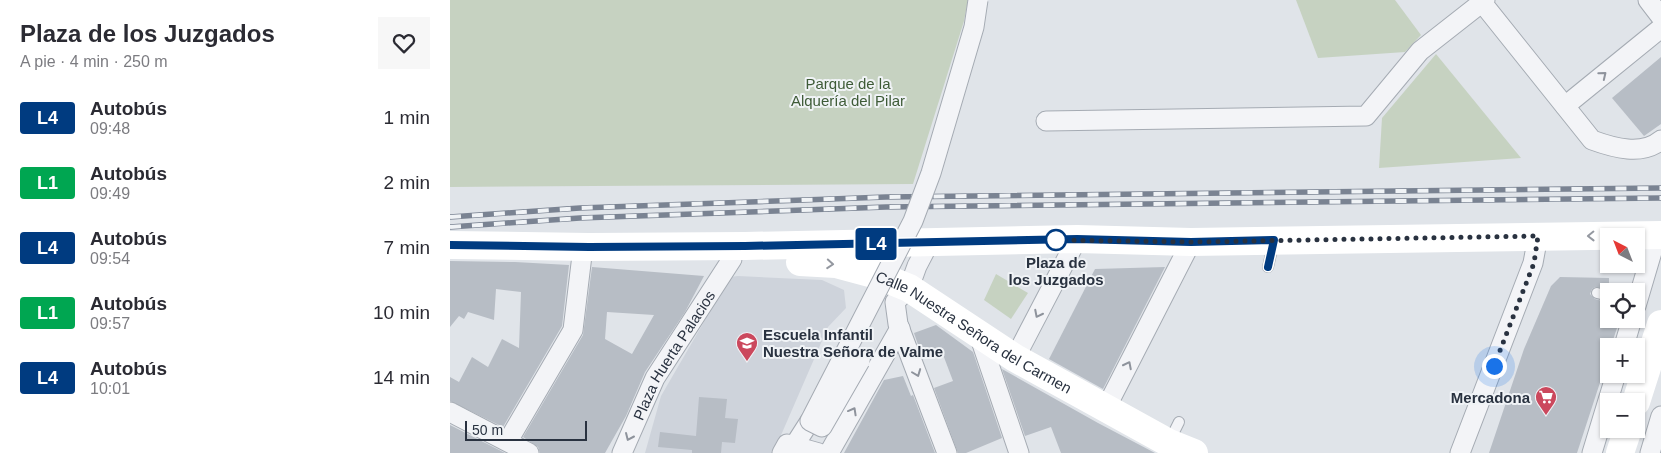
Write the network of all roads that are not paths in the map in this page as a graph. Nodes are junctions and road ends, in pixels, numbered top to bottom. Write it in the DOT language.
graph roads {
  1 [pos="978,0"];
  2 [pos="1648,0"];
  3 [pos="1483,1"];
  4 [pos="1661,16"];
  5 [pos="1661,28"];
  6 [pos="1565,106"];
  7 [pos="1046,121"];
  8 [pos="1657,143"];
  9 [pos="1659,235"];
  10 [pos="1538,236"];
  11 [pos="1077,239"];
  12 [pos="1274,240"];
  13 [pos="1191,242"];
  14 [pos="929,243"];
  15 [pos="450,245"];
  16 [pos="586,247"];
  17 [pos="738,253"];
  18 [pos="1268,267"];
  19 [pos="1644,283"];
  20 [pos="909,288"];
  21 [pos="1597,292"];
  22 [pos="1600,293"];
  23 [pos="1661,324"];
  24 [pos="900,328"];
  25 [pos="979,335"];
  26 [pos="1015,358"];
  27 [pos="860,361"];
  28 [pos="1613,383"];
  29 [pos="1639,393"];
  30 [pos="1106,408"];
  31 [pos="450,412"];
  32 [pos="1661,416"];
  33 [pos="810,421"];
  34 [pos="1625,438"];
  35 [pos="1170,439"];
  36 [pos="508,441"];
  37 [pos="788,450"];
  38 [pos="530,453"];
  39 [pos="622,453"];
  40 [pos="819,453"];
  41 [pos="829,453"];
  42 [pos="947,453"];
  43 [pos="1019,453"];
  44 [pos="1194,453"];
  45 [pos="1460,453"];
  46 [pos="1592,453"];
  47 [pos="1620,453"];
  48 [pos="1650,453"];
  1 -- 33 [label="street, bridge"];
  2 -- 4 [label="street"];
  3 -- 6 [label="street"];
  3 -- 7 [label="street"];
  6 -- 5 [label="street, one-way"];
  6 -- 8 [label="street"];
  9 -- 10 [label="street, one-way"];
  9 -- 19 [label="street"];
  10 -- 12 [label="street"];
  10 -- 45 [label="street"];
  11 -- 13 [label="street"];
  11 -- 14 [label="street"];
  11 -- 26 [label="street, one-way"];
  12 -- 13 [label="street"];
  12 -- 18 [label="lane"];
  30 -- 13 [label="street, one-way"];
  14 -- 17 [label="street"];
  14 -- 20 [label="street"];
  15 -- 16 [label="street, Calle Nuestra Señora del Carmen"];
  16 -- 17 [label="street, Calle Nuestra Señora del Carmen"];
  16 -- 36 [label="street"];
  17 -- 20 [label="street, Calle Nuestra Señora del Carmen, one-way"];
  17 -- 39 [label="street, Plaza Huerta Palacios, one-way"];
  20 -- 24 [label="street"];
  20 -- 25 [label="street, Calle Nuestra Señora del Carmen"];
  21 -- 22 [label="lane"];
  23 -- 29 [label="street"];
  41 -- 24 [label="street, one-way"];
  24 -- 42 [label="street, one-way"];
  25 -- 26 [label="street, Calle Nuestra Señora del Carmen"];
  25 -- 43 [label="street"];
  26 -- 30 [label="street, Calle Nuestra Señora del Carmen"];
  27 -- 33 [label="street, bridge"];
  28 -- 46 [label="street"];
  30 -- 35 [label="street, Calle Nuestra Señora del Carmen"];
  31 -- 36 [label="street"];
  32 -- 48 [label="street"];
  33 -- 37 [label="street"];
  34 -- 47 [label="street"];
  35 -- 44 [label="street, Calle Nuestra Señora del Carmen"];
  36 -- 38 [label="street"];
  37 -- 40 [label="street"];
}
